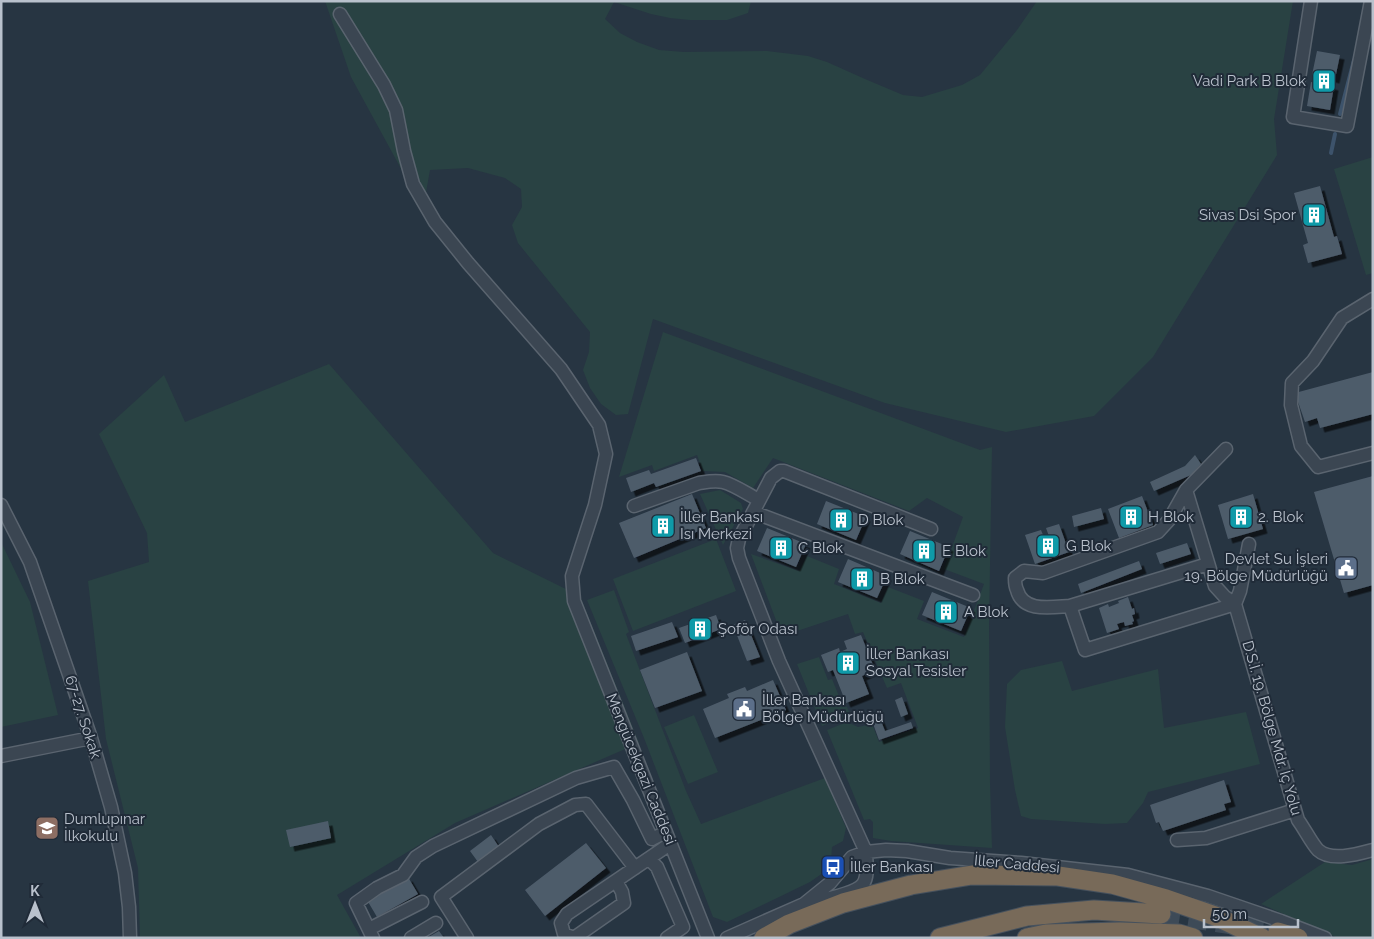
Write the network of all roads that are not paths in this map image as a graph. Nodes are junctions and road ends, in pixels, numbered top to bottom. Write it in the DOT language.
graph roads {
  1 [pos="1311,1"];
  2 [pos="1371,1"];
  3 [pos="340,14"];
  4 [pos="1373,299"];
  5 [pos="1226,449"];
  6 [pos="1373,454"];
  7 [pos="1186,490"];
  8 [pos="1,505"];
  9 [pos="634,506"];
  10 [pos="756,506"];
  11 [pos="931,529"];
  12 [pos="1249,544"];
  13 [pos="1208,564"];
  14 [pos="974,596"];
  15 [pos="1235,604"];
  16 [pos="1070,606"];
  17 [pos="91,738"];
  18 [pos="1,756"];
  19 [pos="1295,810"];
  20 [pos="666,832"];
  21 [pos="1177,840"];
  22 [pos="670,844"];
  23 [pos="1373,850"];
  24 [pos="866,852"];
  25 [pos="649,859"];
  26 [pos="635,868"];
  27 [pos="616,881"];
  28 [pos="422,902"];
  29 [pos="804,904"];
  30 [pos="1160,914"];
  31 [pos="436,923"];
  32 [pos="371,934"];
  33 [pos="1270,935"];
  34 [pos="130,938"];
  35 [pos="411,938"];
  36 [pos="467,938"];
  37 [pos="574,938"];
  38 [pos="667,938"];
  39 [pos="708,938"];
  40 [pos="727,938"];
  41 [pos="764,938"];
  42 [pos="940,938"];
  43 [pos="1027,938"];
  44 [pos="1193,938"];
  45 [pos="1298,938"];
  46 [pos="1325,938"];
  1 -- 2 [label="street"];
  3 -- 20 [label="street, Mengücekgazi Caddesi"];
  4 -- 6 [label="street"];
  5 -- 7 [label="street"];
  7 -- 13 [label="street"];
  7 -- 16 [label="street"];
  8 -- 17 [label="street, 67-27. Sokak"];
  9 -- 10 [label="street"];
  10 -- 11 [label="street"];
  10 -- 14 [label="street"];
  10 -- 24 [label="street"];
  12 -- 15 [label="street"];
  13 -- 15 [label="street"];
  13 -- 16 [label="street"];
  15 -- 16 [label="street"];
  15 -- 19 [label="street, D.S.İ. 19. Bölge Mdr. İç Yolu"];
  17 -- 18 [label="street"];
  17 -- 34 [label="street, 67-27. Sokak"];
  19 -- 21 [label="street"];
  19 -- 23 [label="street, D.S.İ. 19. Bölge Mdr. İç Yolu"];
  20 -- 22 [label="street, Mengücekgazi Caddesi"];
  20 -- 32 [label="street"];
  22 -- 25 [label="street"];
  22 -- 39 [label="street, Mengücekgazi Caddesi"];
  24 -- 29 [label="street, İller Caddesi"];
  24 -- 29 [label="street"];
  24 -- 46 [label="street, İller Caddesi"];
  25 -- 26 [label="street"];
  25 -- 38 [label="street"];
  26 -- 27 [label="street"];
  26 -- 36 [label="street"];
  27 -- 37 [label="street"];
  27 -- 37 [label="street"];
  28 -- 32 [label="street"];
  29 -- 40 [label="street, İller Caddesi"];
  30 -- 42 [label="highway"];
  31 -- 35 [label="street"];
  33 -- 41 [label="highway"];
  33 -- 45 [label="highway"];
  43 -- 44 [label="highway"];
}
